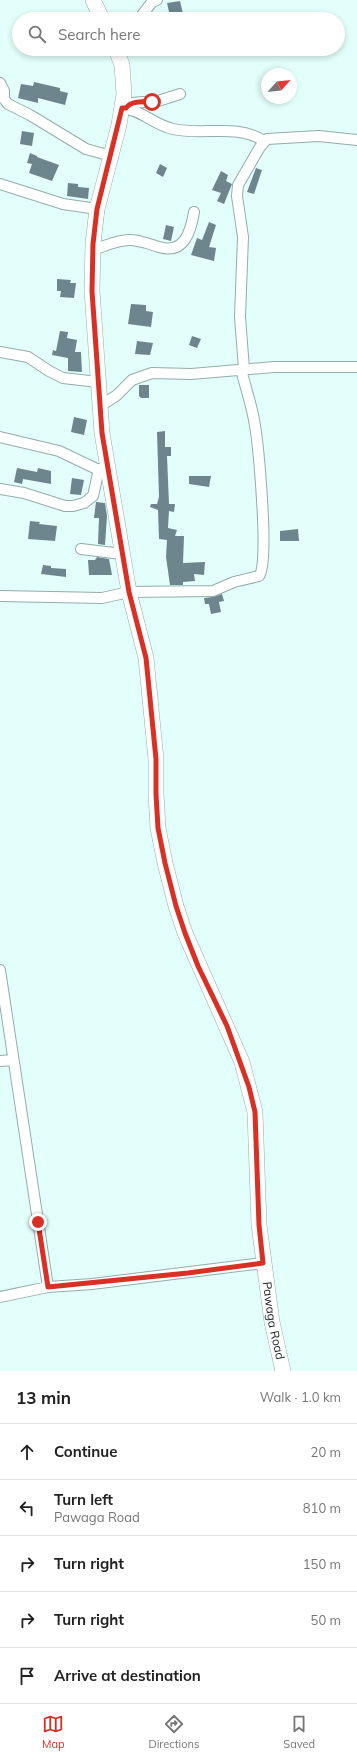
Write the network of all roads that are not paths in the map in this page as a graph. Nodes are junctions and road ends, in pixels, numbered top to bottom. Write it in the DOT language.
graph roads {
  1 [pos="93,0"];
  2 [pos="157,0"];
  3 [pos="99,12"];
  4 [pos="144,12"];
  5 [pos="121,56"];
  6 [pos="0,82"];
  7 [pos="180,94"];
  8 [pos="124,108"];
  9 [pos="357,140"];
  10 [pos="264,141"];
  11 [pos="111,156"];
  12 [pos="0,184"];
  13 [pos="97,209"];
  14 [pos="194,212"];
  15 [pos="93,250"];
  16 [pos="0,352"];
  17 [pos="357,367"];
  18 [pos="243,369"];
  19 [pos="98,382"];
  20 [pos="99,407"];
  21 [pos="0,437"];
  22 [pos="104,473"];
  23 [pos="0,489"];
  24 [pos="81,549"];
  25 [pos="122,554"];
  26 [pos="129,592"];
  27 [pos="0,596"];
  28 [pos="0,970"];
  29 [pos="13,1060"];
  30 [pos="0,1061"];
  31 [pos="263,1263"];
  32 [pos="48,1287"];
  33 [pos="0,1297"];
  34 [pos="283,1371"];
  1 -- 3 [label="main road"];
  2 -- 4 [label="street"];
  5 -- 8 [label="main road, Pawaga Road"];
  6 -- 11 [label="street"];
  7 -- 8 [label="street"];
  8 -- 10 [label="street"];
  8 -- 11 [label="main road, Pawaga Road"];
  9 -- 10 [label="street"];
  10 -- 18 [label="street"];
  11 -- 13 [label="main road, Pawaga Road"];
  12 -- 13 [label="street"];
  13 -- 15 [label="main road, Pawaga Road"];
  14 -- 15 [label="street"];
  15 -- 19 [label="main road, Pawaga Road"];
  16 -- 19 [label="street"];
  17 -- 18 [label="street"];
  18 -- 20 [label="street"];
  18 -- 26 [label="street"];
  19 -- 20 [label="main road, Pawaga Road"];
  20 -- 22 [label="main road, Pawaga Road"];
  21 -- 22 [label="street"];
  22 -- 23 [label="street"];
  22 -- 25 [label="main road, Pawaga Road"];
  24 -- 25 [label="street"];
  25 -- 26 [label="main road, Pawaga Road"];
  26 -- 27 [label="street"];
  26 -- 31 [label="main road, Pawaga Road"];
  28 -- 29 [label="street"];
  29 -- 30 [label="street"];
  29 -- 32 [label="street"];
  31 -- 32 [label="street"];
  31 -- 34 [label="main road, Pawaga Road"];
  32 -- 33 [label="street"];
}
